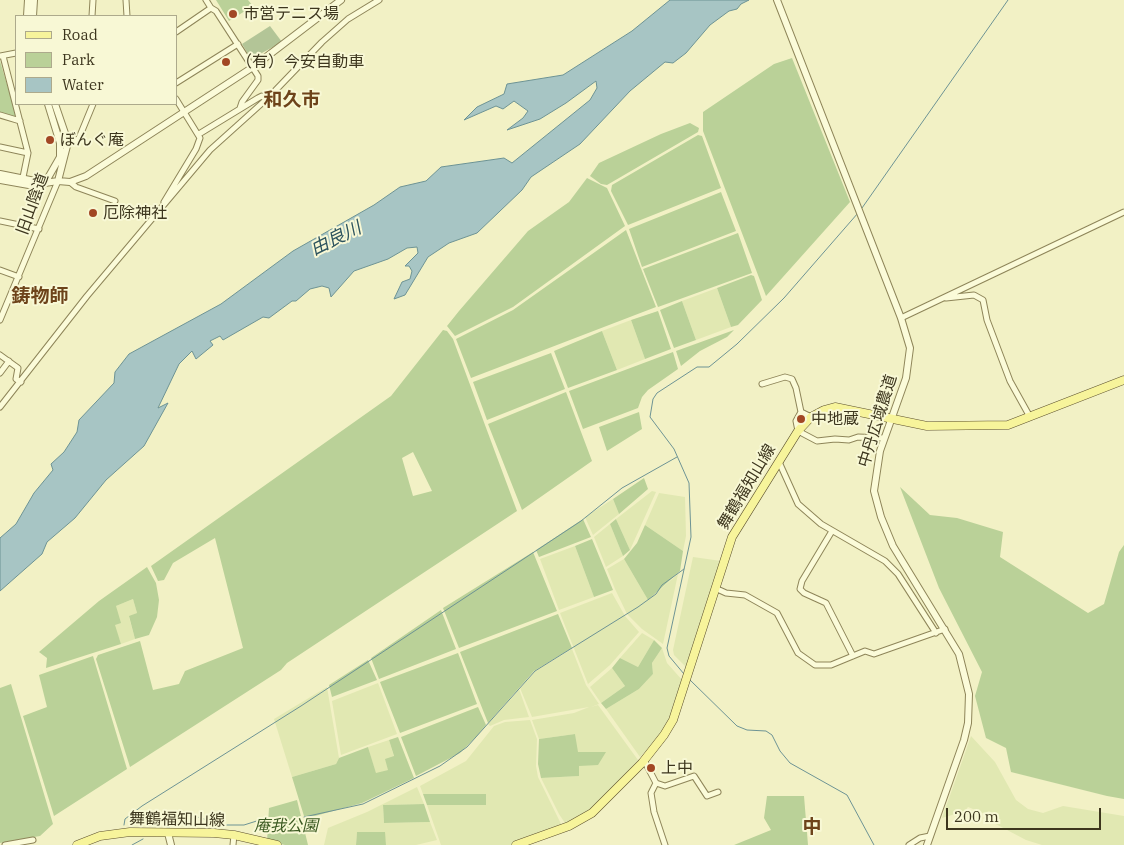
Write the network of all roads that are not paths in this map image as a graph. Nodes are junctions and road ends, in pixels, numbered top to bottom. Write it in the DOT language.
graph roads {
  1 [pos="28,0"];
  2 [pos="34,0"];
  3 [pos="93,0"];
  4 [pos="126,0"];
  5 [pos="206,0"];
  6 [pos="342,0"];
  7 [pos="379,0"];
  8 [pos="777,0"];
  9 [pos="211,8"];
  10 [pos="28,15"];
  11 [pos="33,15"];
  12 [pos="92,15"];
  13 [pos="127,15"];
  14 [pos="178,31"];
  15 [pos="238,44"];
  16 [pos="15,53"];
  17 [pos="2,56"];
  18 [pos="253,67"];
  19 [pos="178,82"];
  20 [pos="266,99"];
  21 [pos="178,102"];
  22 [pos="15,103"];
  23 [pos="16,105"];
  24 [pos="48,105"];
  25 [pos="55,105"];
  26 [pos="93,105"];
  27 [pos="240,108"];
  28 [pos="184,112"];
  29 [pos="0,115"];
  30 [pos="20,121"];
  31 [pos="199,134"];
  32 [pos="64,142"];
  33 [pos="0,147"];
  34 [pos="28,153"];
  35 [pos="0,174"];
  36 [pos="0,180"];
  37 [pos="58,181"];
  38 [pos="22,182"];
  39 [pos="70,182"];
  40 [pos="45,183"];
  41 [pos="115,202"];
  42 [pos="159,210"];
  43 [pos="1124,212"];
  44 [pos="0,221"];
  45 [pos="39,228"];
  46 [pos="0,270"];
  47 [pos="19,277"];
  48 [pos="942,298"];
  49 [pos="900,316"];
  50 [pos="0,320"];
  51 [pos="0,355"];
  52 [pos="9,361"];
  53 [pos="0,373"];
  54 [pos="1124,380"];
  55 [pos="21,382"];
  56 [pos="762,384"];
  57 [pos="0,407"];
  58 [pos="801,412"];
  59 [pos="1030,417"];
  60 [pos="811,418"];
  61 [pos="892,419"];
  62 [pos="798,431"];
  63 [pos="884,438"];
  64 [pos="779,462"];
  65 [pos="832,531"];
  66 [pos="715,588"];
  67 [pos="946,629"];
  68 [pos="936,633"];
  69 [pos="853,656"];
  70 [pos="644,760"];
  71 [pos="656,783"];
  72 [pos="718,792"];
  73 [pos="168,833"];
  74 [pos="234,835"];
  75 [pos="930,836"];
  76 [pos="33,840"];
  77 [pos="5,845"];
  78 [pos="77,845"];
  79 [pos="171,845"];
  80 [pos="233,845"];
  81 [pos="277,845"];
  82 [pos="516,845"];
  83 [pos="665,845"];
  84 [pos="909,845"];
  85 [pos="927,845"];
  1 -- 10 [label="street"];
  2 -- 11 [label="street"];
  3 -- 12 [label="street"];
  4 -- 13 [label="street"];
  5 -- 9 [label="street"];
  6 -- 18 [label="street"];
  7 -- 20 [label="street"];
  8 -- 49 [label="street, 中丹広域農道"];
  9 -- 14 [label="street"];
  9 -- 15 [label="street"];
  15 -- 18 [label="street"];
  15 -- 19 [label="street"];
  16 -- 17 [label="street"];
  17 -- 22 [label="street"];
  18 -- 27 [label="street"];
  18 -- 28 [label="street"];
  20 -- 27 [label="street"];
  20 -- 42 [label="street"];
  21 -- 28 [label="street"];
  23 -- 30 [label="street"];
  24 -- 32 [label="street"];
  25 -- 32 [label="street"];
  26 -- 32 [label="street"];
  27 -- 31 [label="street"];
  28 -- 31 [label="street"];
  28 -- 39 [label="street"];
  29 -- 30 [label="street"];
  30 -- 34 [label="street"];
  31 -- 42 [label="street"];
  32 -- 37 [label="street, 旧山陰道"];
  32 -- 40 [label="street, 旧山陰道"];
  33 -- 34 [label="street"];
  34 -- 38 [label="street"];
  35 -- 38 [label="street"];
  36 -- 38 [label="street"];
  37 -- 39 [label="street"];
  37 -- 40 [label="street"];
  37 -- 45 [label="street, 旧山陰道"];
  38 -- 40 [label="street"];
  39 -- 41 [label="street"];
  42 -- 55 [label="street"];
  43 -- 48 [label="street"];
  44 -- 45 [label="street"];
  45 -- 47 [label="street, 旧山陰道"];
  46 -- 47 [label="street"];
  47 -- 50 [label="street, 旧山陰道"];
  48 -- 49 [label="street"];
  48 -- 59 [label="street"];
  49 -- 61 [label="street, 中丹広域農道"];
  51 -- 52 [label="street"];
  52 -- 53 [label="street"];
  52 -- 55 [label="street"];
  54 -- 59 [label="main road, 舞鶴福知山線"];
  55 -- 57 [label="street"];
  56 -- 58 [label="street"];
  58 -- 60 [label="street"];
  58 -- 62 [label="street"];
  59 -- 61 [label="main road, 舞鶴福知山線"];
  60 -- 61 [label="main road, 舞鶴福知山線"];
  60 -- 62 [label="main road, 舞鶴福知山線"];
  61 -- 63 [label="street, 中丹広域農道"];
  62 -- 63 [label="street"];
  62 -- 64 [label="main road, 舞鶴福知山線"];
  63 -- 67 [label="street, 中丹広域農道"];
  64 -- 65 [label="street"];
  64 -- 66 [label="main road, 舞鶴福知山線"];
  65 -- 68 [label="street"];
  65 -- 69 [label="street"];
  66 -- 69 [label="street"];
  66 -- 70 [label="main road, 舞鶴福知山線"];
  67 -- 68 [label="street"];
  67 -- 75 [label="street, 中丹広域農道"];
  68 -- 69 [label="street"];
  70 -- 71 [label="street"];
  70 -- 82 [label="main road, 舞鶴福知山線"];
  71 -- 72 [label="street"];
  71 -- 83 [label="street"];
  73 -- 74 [label="main road, 舞鶴福知山線"];
  73 -- 78 [label="main road, 舞鶴福知山線"];
  73 -- 79 [label="street"];
  74 -- 80 [label="street"];
  74 -- 81 [label="main road, 舞鶴福知山線"];
  75 -- 84 [label="street"];
  75 -- 85 [label="street, 中丹広域農道"];
  76 -- 77 [label="street"];
}
